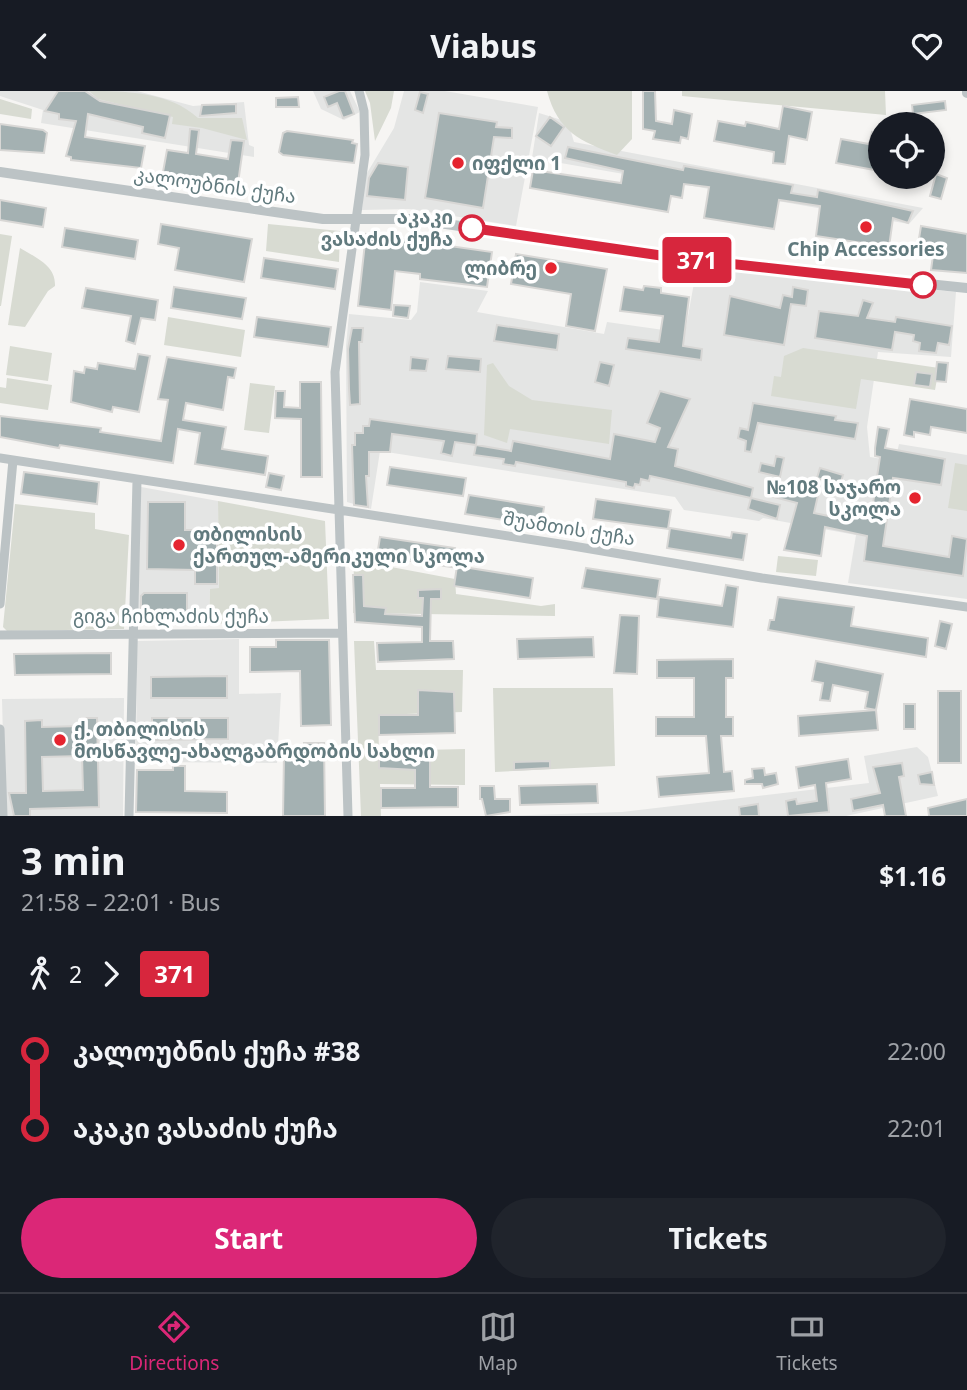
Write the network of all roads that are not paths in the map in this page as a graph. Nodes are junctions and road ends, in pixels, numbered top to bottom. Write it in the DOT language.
graph roads {
  1 [pos="359,91"];
  2 [pos="0,172"];
  3 [pos="354,219"];
  4 [pos="967,288"];
  5 [pos="0,459"];
  6 [pos="13,460"];
  7 [pos="137,480"];
  8 [pos="339,511"];
  9 [pos="0,604"];
  10 [pos="967,607"];
  11 [pos="131,633"];
  12 [pos="341,633"];
  13 [pos="0,635"];
  14 [pos="0,729"];
  15 [pos="3,816"];
  16 [pos="130,816"];
  17 [pos="348,816"];
  1 -- 3 [label="street"];
  2 -- 3 [label="street, კალოუბნის ქუჩა"];
  3 -- 4 [label="street, კალოუბნის ქუჩა"];
  3 -- 8 [label="street"];
  5 -- 6 [label="street, შუამთის ქუჩა"];
  6 -- 7 [label="street, შუამთის ქუჩა"];
  6 -- 9 [label="street"];
  7 -- 8 [label="street, შუამთის ქუჩა"];
  7 -- 11 [label="street"];
  8 -- 10 [label="street, შუამთის ქუჩა"];
  8 -- 12 [label="street"];
  11 -- 12 [label="street, გიგა ჩიხლაძის ქუჩა"];
  11 -- 13 [label="street, გიგა ჩიხლაძის ქუჩა"];
  11 -- 16 [label="street"];
  12 -- 17 [label="street"];
  14 -- 15 [label="street"];
}
